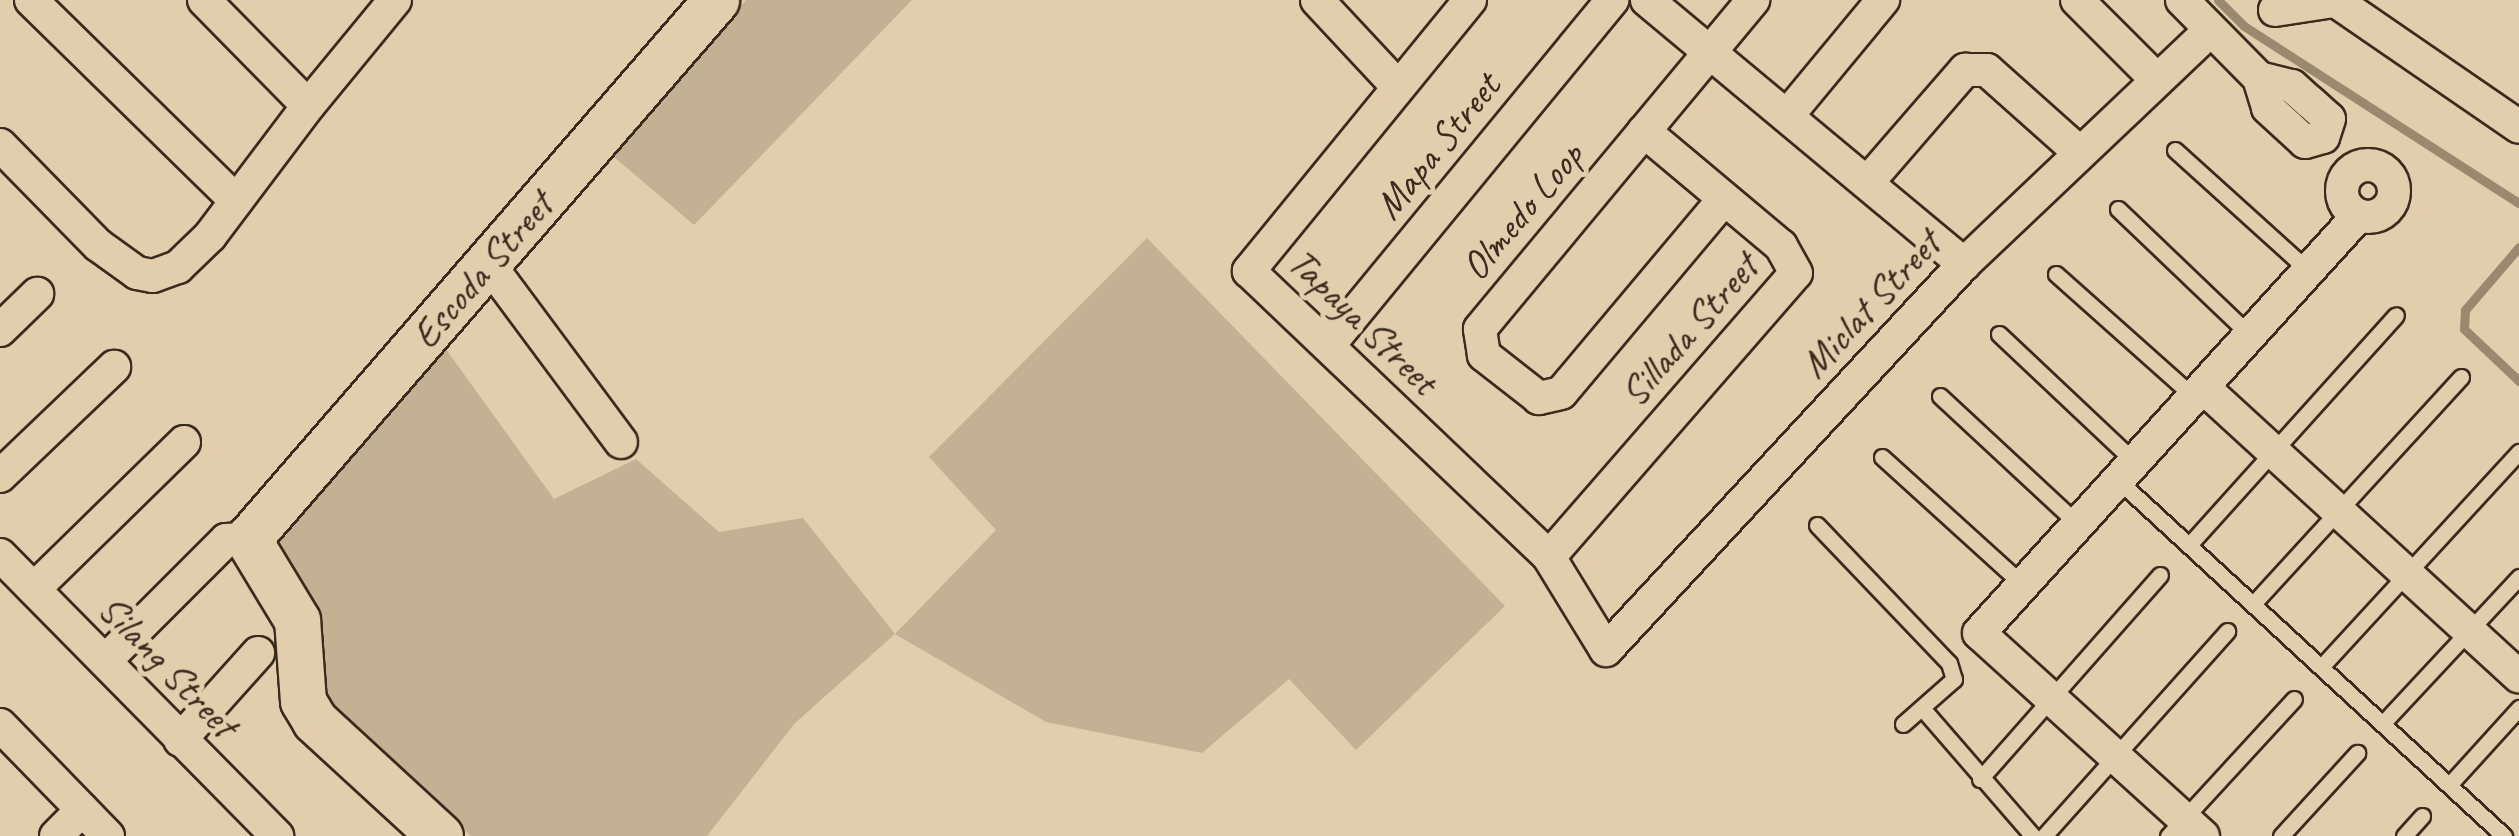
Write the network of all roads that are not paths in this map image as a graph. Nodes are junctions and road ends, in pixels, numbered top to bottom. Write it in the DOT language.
graph roads {
  1 [pos="31,0"];
  2 [pos="204,0"];
  3 [pos="716,0"];
  4 [pos="1470,0"];
  5 [pos="1612,0"];
  6 [pos="1647,0"];
  7 [pos="1753,0"];
  8 [pos="1883,0"];
  9 [pos="2078,0"];
  10 [pos="2182,0"];
  11 [pos="2338,0"];
  12 [pos="1325,3"];
  13 [pos="385,4"];
  14 [pos="2275,10"];
  15 [pos="2211,30"];
  16 [pos="1709,52"];
  17 [pos="2157,80"];
  18 [pos="1398,87"];
  19 [pos="308,106"];
  20 [pos="1787,116"];
  21 [pos="2519,127"];
  22 [pos="1644,131"];
  23 [pos="0,145"];
  24 [pos="2174,150"];
  25 [pos="2079,152"];
  26 [pos="1867,183"];
  27 [pos="1724,198"];
  28 [pos="236,202"];
  29 [pos="2118,208"];
  30 [pos="488,263"];
  31 [pos="1964,264"];
  32 [pos="2308,270"];
  33 [pos="2056,274"];
  34 [pos="37,294"];
  35 [pos="2396,315"];
  36 [pos="0,330"];
  37 [pos="1998,334"];
  38 [pos="2251,336"];
  39 [pos="1328,346"];
  40 [pos="114,367"];
  41 [pos="2461,377"];
  42 [pos="2200,393"];
  43 [pos="1940,396"];
  44 [pos="184,442"];
  45 [pos="621,442"];
  46 [pos="2274,452"];
  47 [pos="2519,452"];
  48 [pos="1882,457"];
  49 [pos="2127,472"];
  50 [pos="0,476"];
  51 [pos="2338,511"];
  52 [pos="1817,524"];
  53 [pos="2079,524"];
  54 [pos="248,539"];
  55 [pos="2189,545"];
  56 [pos="0,555"];
  57 [pos="1549,556"];
  58 [pos="2406,572"];
  59 [pos="2160,575"];
  60 [pos="2519,577"];
  61 [pos="2023,585"];
  62 [pos="34,589"];
  63 [pos="2254,604"];
  64 [pos="2469,631"];
  65 [pos="2226,632"];
  66 [pos="1606,650"];
  67 [pos="258,653"];
  68 [pos="105,662"];
  69 [pos="2322,666"];
  70 [pos="2519,677"];
  71 [pos="2051,698"];
  72 [pos="2294,699"];
  73 [pos="1922,708"];
  74 [pos="2519,708"];
  75 [pos="2383,723"];
  76 [pos="1903,724"];
  77 [pos="180,740"];
  78 [pos="6,744"];
  79 [pos="2357,753"];
  80 [pos="2115,756"];
  81 [pos="1980,779"];
  82 [pos="2450,784"];
  83 [pos="82,810"];
  84 [pos="2422,816"];
  85 [pos="2185,830"];
  86 [pos="56,836"];
  87 [pos="108,836"];
  88 [pos="277,836"];
  89 [pos="440,836"];
  90 [pos="2033,836"];
  91 [pos="2044,836"];
  92 [pos="2281,836"];
  93 [pos="2404,836"];
  94 [pos="2504,836"];
  1 -- 28 [label="street"];
  2 -- 19 [label="street"];
  3 -- 30 [label="street, Escoda Street"];
  4 -- 18 [label="street, Tapaya Street"];
  5 -- 39 [label="street, Mapa Street"];
  6 -- 16 [label="street"];
  7 -- 16 [label="street, Olmedo Loop"];
  8 -- 20 [label="street"];
  9 -- 17 [label="street"];
  10 -- 15 [label="street"];
  11 -- 14 [label="street"];
  11 -- 21 [label="street"];
  12 -- 18 [label="street"];
  13 -- 19 [label="street"];
  15 -- 17 [label="street, Miclat Street"];
  15 -- 32 [label="street"];
  16 -- 20 [label="street"];
  16 -- 22 [label="street, Olmedo Loop"];
  17 -- 25 [label="street, Miclat Street"];
  18 -- 39 [label="street, Tapaya Street"];
  19 -- 28 [label="street"];
  20 -- 26 [label="street"];
  22 -- 27 [label="street, Sillada Street"];
  22 -- 27 [label="street, Olmedo Loop"];
  23 -- 28 [label="street"];
  24 -- 32 [label="lane"];
  25 -- 26 [label="street"];
  25 -- 31 [label="street, Miclat Street"];
  26 -- 31 [label="street"];
  27 -- 57 [label="street, Sillada Street"];
  29 -- 38 [label="lane"];
  30 -- 45 [label="street"];
  30 -- 54 [label="street, Escoda Street"];
  31 -- 66 [label="street, Miclat Street"];
  32 -- 38 [label="street"];
  33 -- 42 [label="lane"];
  34 -- 36 [label="street"];
  35 -- 46 [label="lane"];
  37 -- 49 [label="lane"];
  38 -- 42 [label="street"];
  39 -- 57 [label="street, Tapaya Street"];
  40 -- 50 [label="street"];
  41 -- 51 [label="lane"];
  42 -- 46 [label="street"];
  42 -- 49 [label="street"];
  43 -- 53 [label="lane"];
  44 -- 62 [label="street"];
  46 -- 51 [label="street"];
  46 -- 55 [label="lane"];
  47 -- 58 [label="lane"];
  48 -- 61 [label="lane"];
  49 -- 53 [label="street"];
  49 -- 55 [label="lane"];
  51 -- 58 [label="street"];
  51 -- 63 [label="lane"];
  52 -- 73 [label="lane"];
  53 -- 61 [label="street"];
  54 -- 68 [label="street"];
  54 -- 89 [label="street"];
  55 -- 63 [label="lane"];
  56 -- 62 [label="street, Silang Street"];
  57 -- 66 [label="street, Tapaya Street"];
  58 -- 64 [label="street"];
  58 -- 69 [label="lane"];
  59 -- 71 [label="lane"];
  60 -- 64 [label="lane"];
  61 -- 71 [label="street"];
  62 -- 68 [label="street, Silang Street"];
  63 -- 69 [label="lane"];
  64 -- 70 [label="street"];
  64 -- 75 [label="lane"];
  65 -- 80 [label="lane"];
  67 -- 77 [label="street"];
  68 -- 77 [label="street, Silang Street"];
  69 -- 75 [label="lane"];
  71 -- 80 [label="street"];
  71 -- 81 [label="lane"];
  72 -- 85 [label="lane"];
  73 -- 76 [label="lane"];
  73 -- 81 [label="lane"];
  74 -- 82 [label="lane"];
  75 -- 82 [label="lane"];
  77 -- 88 [label="street, Silang Street"];
  78 -- 83 [label="street"];
  79 -- 92 [label="lane"];
  80 -- 85 [label="street"];
  80 -- 91 [label="lane"];
  81 -- 90 [label="lane"];
  82 -- 94 [label="lane"];
  83 -- 86 [label="street"];
  83 -- 87 [label="street"];
  84 -- 93 [label="lane"];
}
